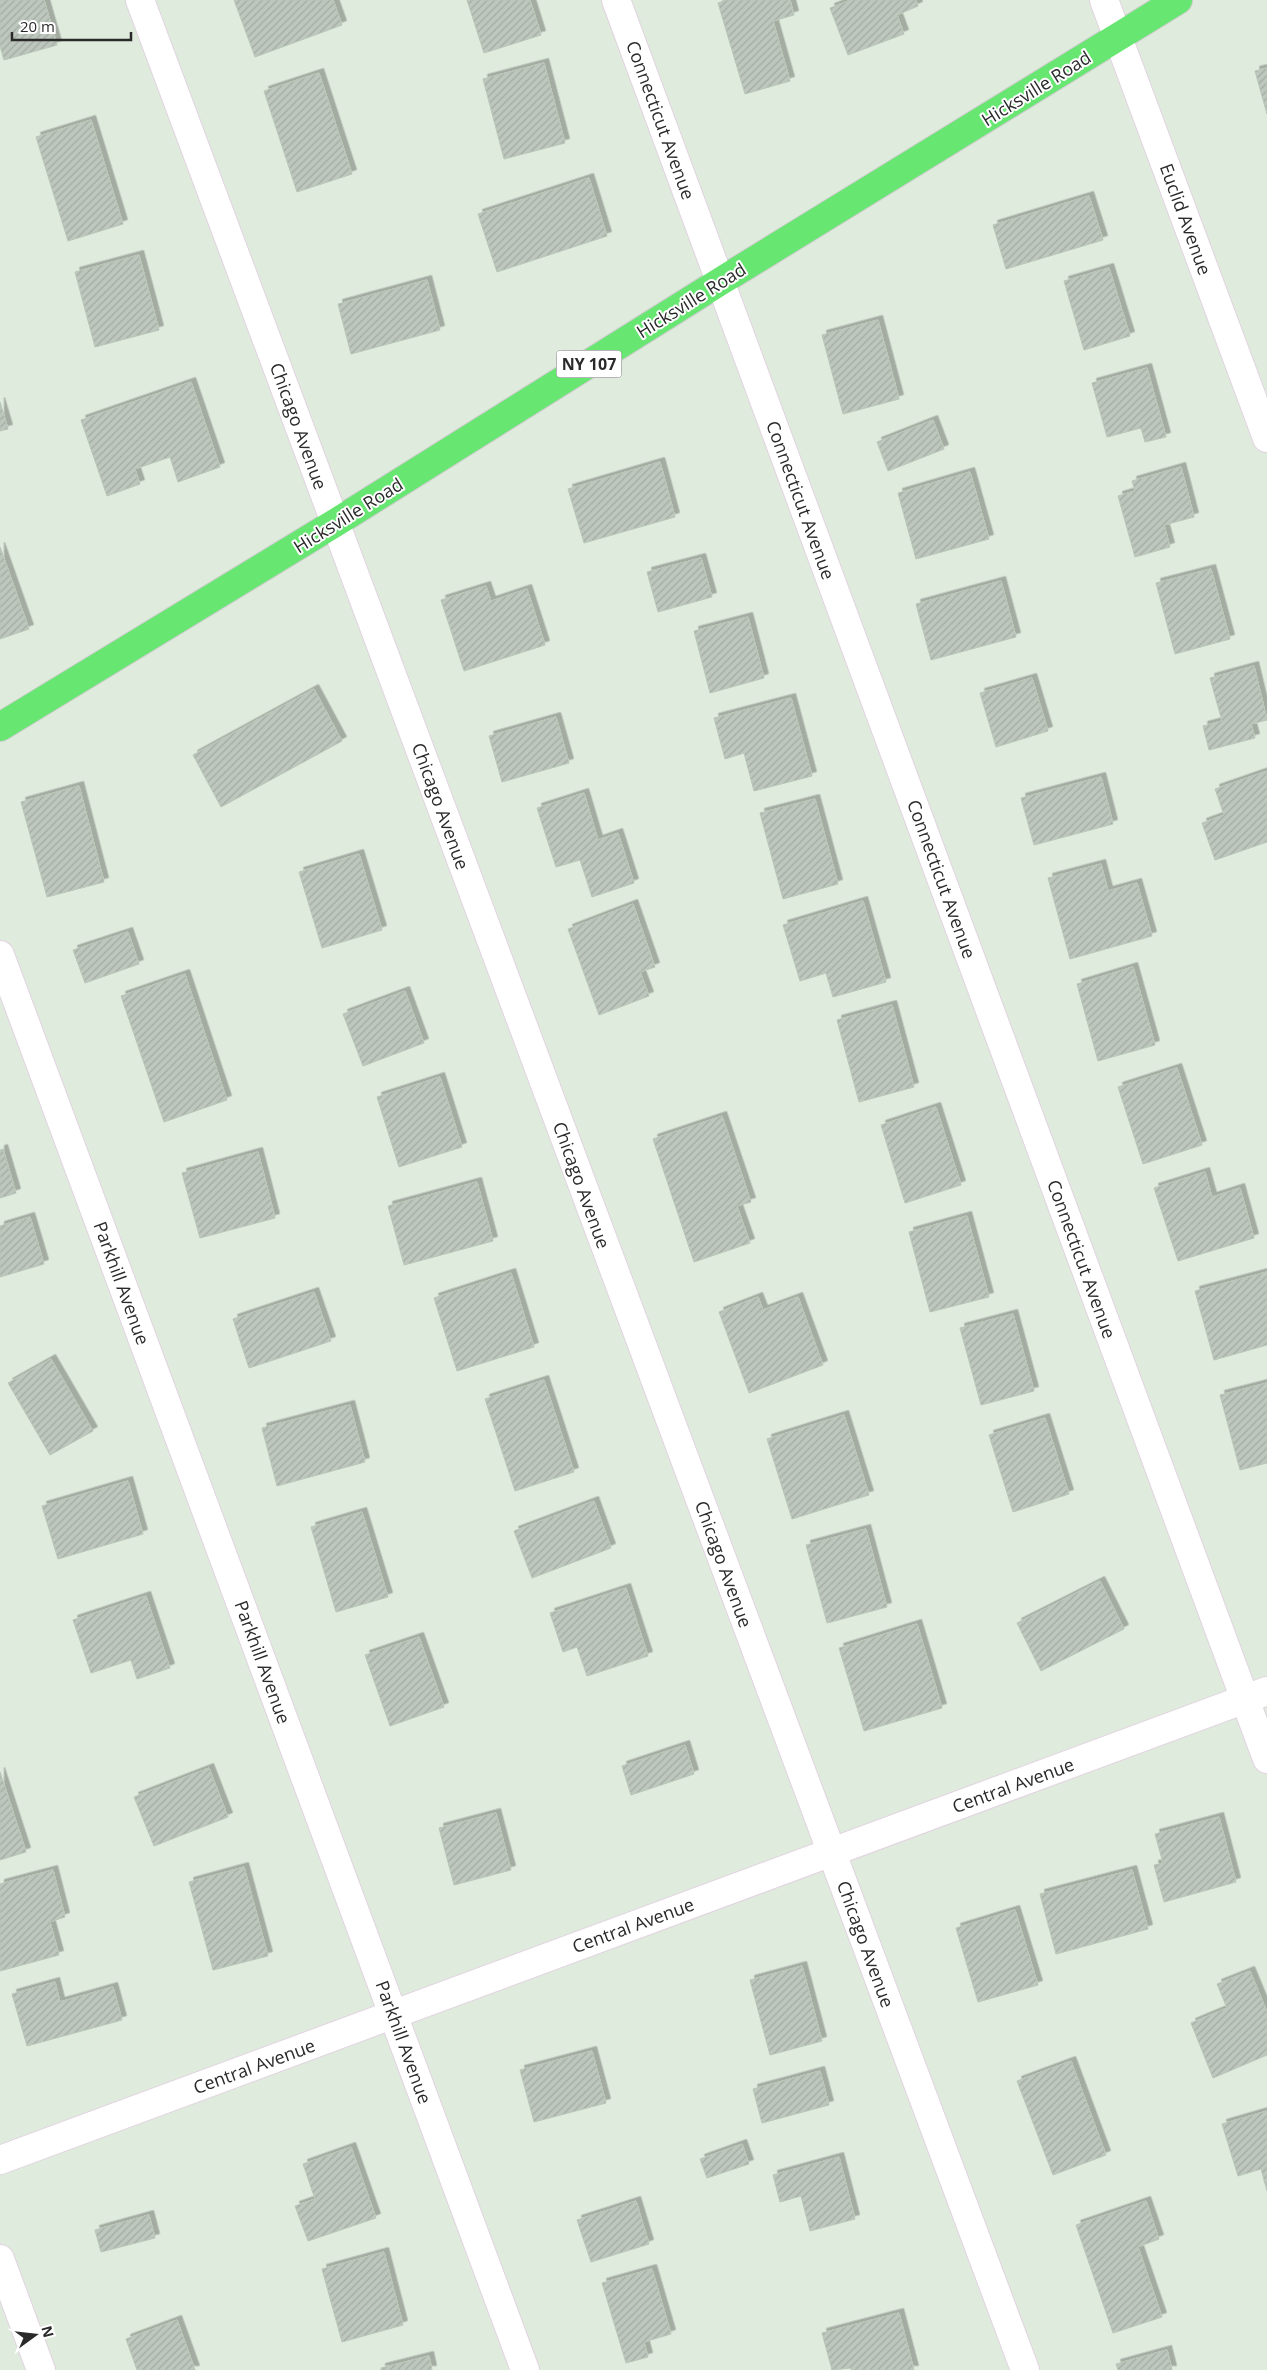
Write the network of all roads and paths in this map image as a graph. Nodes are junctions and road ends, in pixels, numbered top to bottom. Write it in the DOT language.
graph roads {
  1 [pos="140,0"];
  2 [pos="616,0"];
  3 [pos="1104,0"];
  4 [pos="1178,0"];
  5 [pos="1118,37"];
  6 [pos="720,282"];
  7 [pos="1267,438"];
  8 [pos="335,524"];
  9 [pos="0,727"];
  10 [pos="0,955"];
  11 [pos="1256,1695"];
  12 [pos="1267,1759"];
  13 [pos="832,1852"];
  14 [pos="393,2014"];
  15 [pos="0,2160"];
  16 [pos="0,2260"];
  17 [pos="41,2370"];
  18 [pos="525,2370"];
  19 [pos="1025,2370"];
  1 -- 8 [label="street, Chicago Avenue"];
  2 -- 6 [label="street, Connecticut Avenue"];
  3 -- 5 [label="street, Euclid Avenue"];
  4 -- 5 [label="main road, Hicksville Road / NY 107"];
  5 -- 6 [label="main road, Hicksville Road / NY 107"];
  5 -- 7 [label="street, Euclid Avenue"];
  6 -- 8 [label="main road, Hicksville Road / NY 107"];
  6 -- 11 [label="street, Connecticut Avenue"];
  8 -- 9 [label="main road, Hicksville Road / NY 107"];
  8 -- 13 [label="street, Chicago Avenue"];
  10 -- 14 [label="street, Parkhill Avenue"];
  11 -- 12 [label="street, Connecticut Avenue"];
  11 -- 13 [label="street, Central Avenue"];
  13 -- 14 [label="street, Central Avenue"];
  13 -- 19 [label="street, Chicago Avenue"];
  14 -- 15 [label="street, Central Avenue"];
  14 -- 18 [label="street, Parkhill Avenue"];
  16 -- 17 [label="street"];
}
